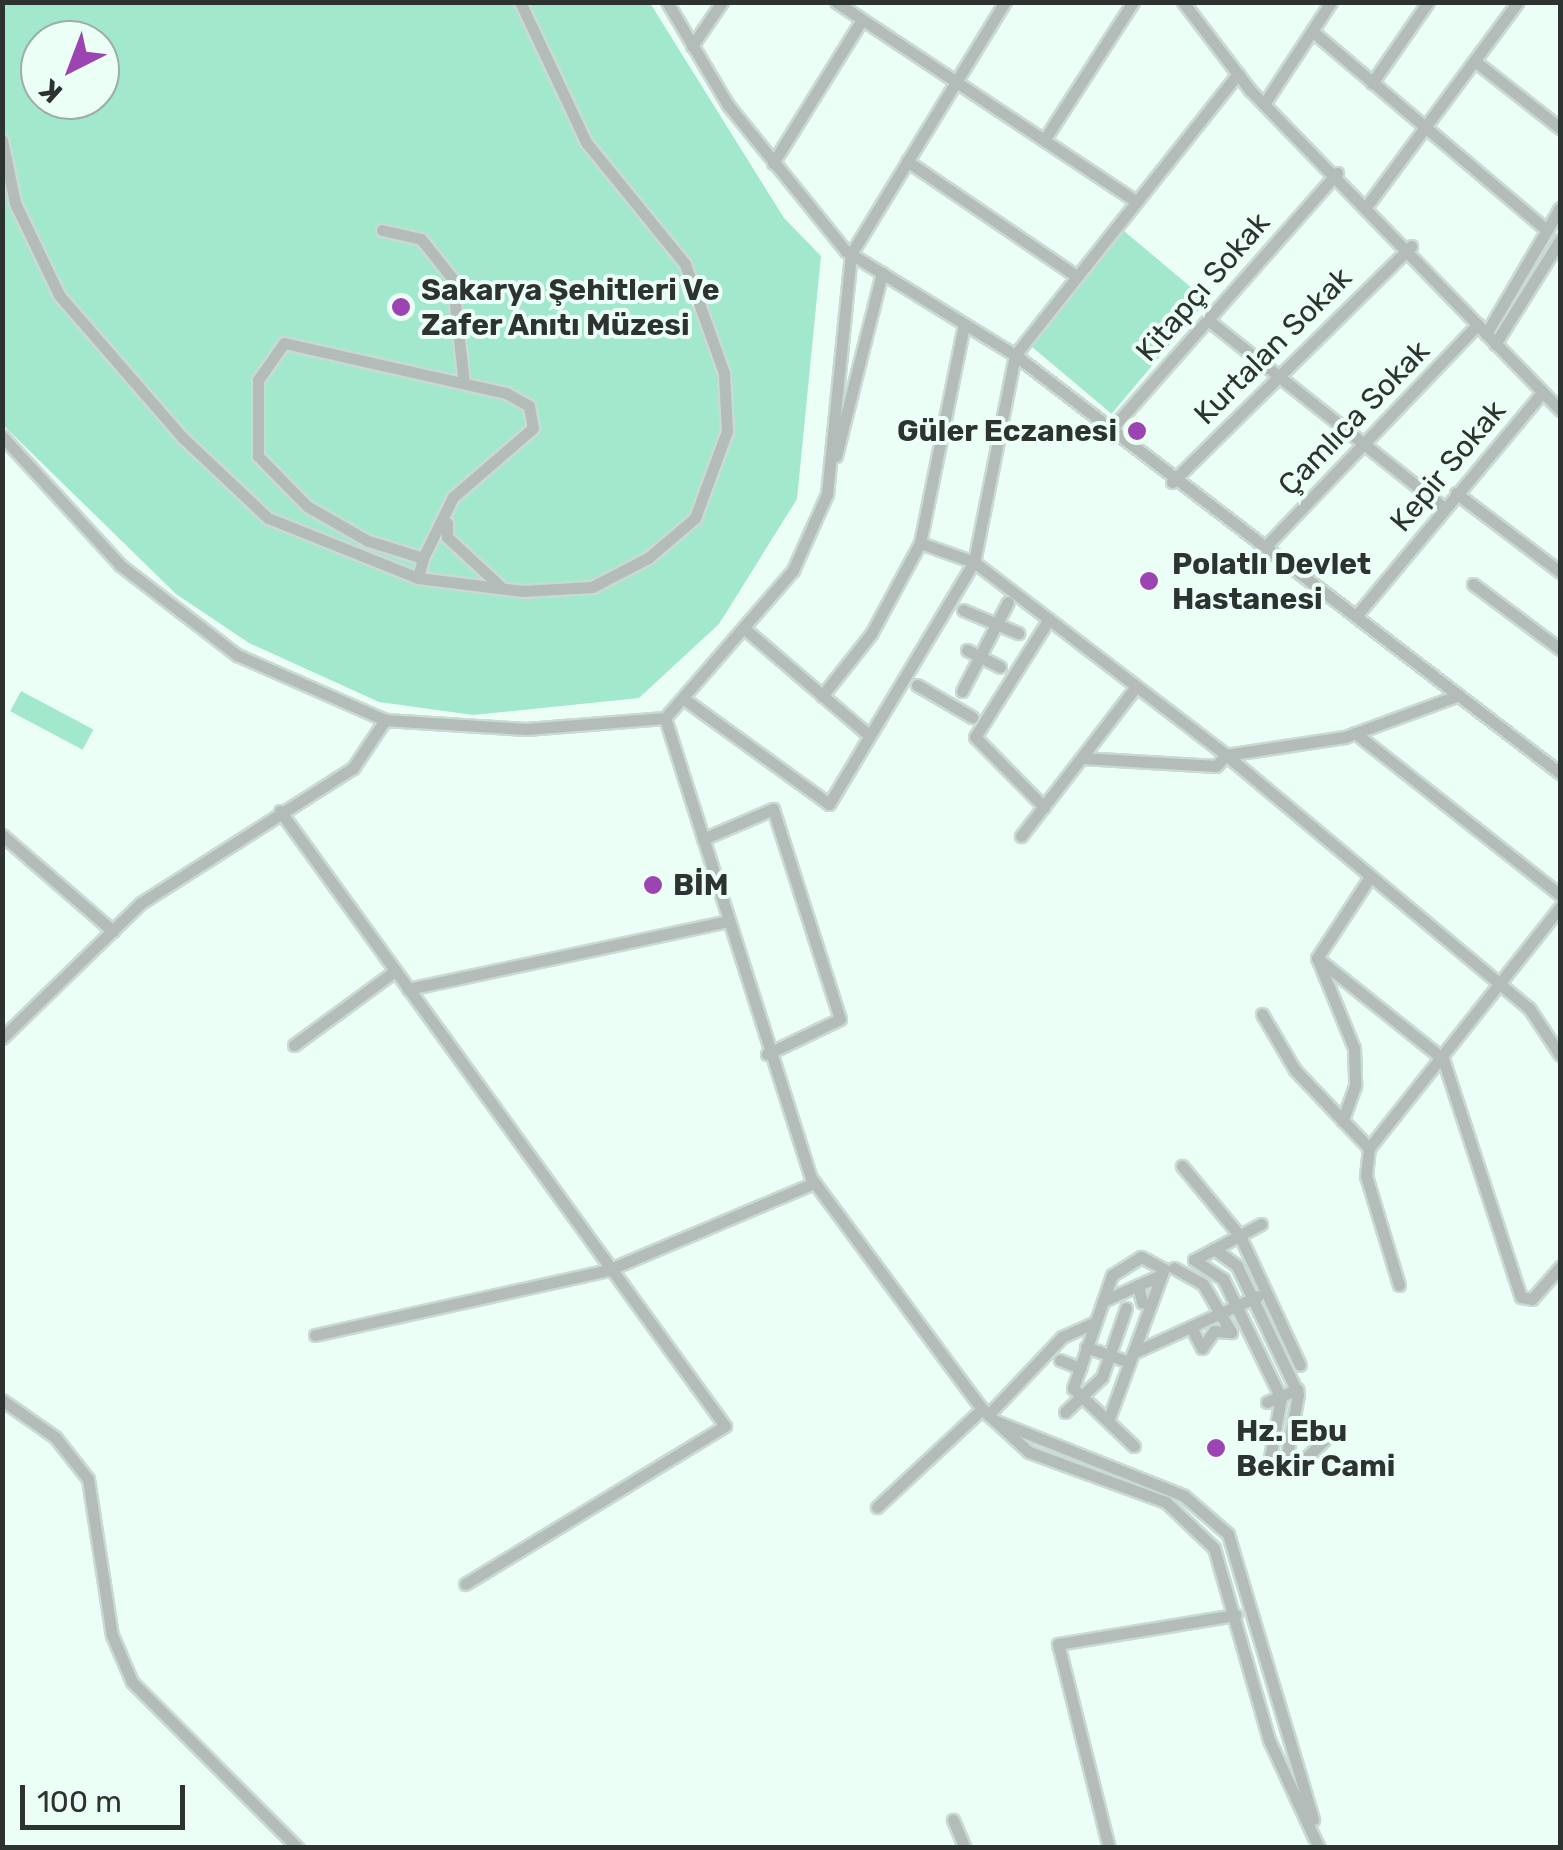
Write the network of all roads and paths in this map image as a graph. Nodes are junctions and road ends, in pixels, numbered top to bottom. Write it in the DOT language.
graph roads {
  1 [pos="520,2"];
  2 [pos="666,2"];
  3 [pos="722,2"];
  4 [pos="836,2"];
  5 [pos="1005,2"];
  6 [pos="1133,2"];
  7 [pos="1183,2"];
  8 [pos="1331,2"];
  9 [pos="1428,2"];
  10 [pos="1518,2"];
  11 [pos="862,20"];
  12 [pos="1312,30"];
  13 [pos="692,46"];
  14 [pos="1476,62"];
  15 [pos="1238,74"];
  16 [pos="958,80"];
  17 [pos="1372,84"];
  18 [pos="1264,104"];
  19 [pos="1427,127"];
  20 [pos="1560,128"];
  21 [pos="1046,137"];
  22 [pos="2,140"];
  23 [pos="907,162"];
  24 [pos="772,164"];
  25 [pos="1337,173"];
  26 [pos="1134,201"];
  27 [pos="1369,204"];
  28 [pos="1560,208"];
  29 [pos="382,230"];
  30 [pos="1547,230"];
  31 [pos="1411,246"];
  32 [pos="1559,247"];
  33 [pos="851,254"];
  34 [pos="882,274"];
  35 [pos="1076,276"];
  36 [pos="1208,320"];
  37 [pos="964,325"];
  38 [pos="1486,334"];
  39 [pos="1014,355"];
  40 [pos="1279,375"];
  41 [pos="464,383"];
  42 [pos="1541,394"];
  43 [pos="1560,410"];
  44 [pos="1107,434"];
  45 [pos="2,436"];
  46 [pos="1364,444"];
  47 [pos="1172,482"];
  48 [pos="1456,492"];
  49 [pos="827,494"];
  50 [pos="1444,508"];
  51 [pos="447,513"];
  52 [pos="920,543"];
  53 [pos="1266,547"];
  54 [pos="423,558"];
  55 [pos="974,562"];
  56 [pos="1560,570"];
  57 [pos="418,578"];
  58 [pos="1473,584"];
  59 [pos="503,589"];
  60 [pos="1008,602"];
  61 [pos="963,610"];
  62 [pos="1356,616"];
  63 [pos="1049,619"];
  64 [pos="997,624"];
  65 [pos="746,630"];
  66 [pos="1018,633"];
  67 [pos="1560,649"];
  68 [pos="966,650"];
  69 [pos="980,657"];
  70 [pos="1000,666"];
  71 [pos="917,685"];
  72 [pos="1135,688"];
  73 [pos="962,691"];
  74 [pos="1459,695"];
  75 [pos="822,696"];
  76 [pos="684,699"];
  77 [pos="664,718"];
  78 [pos="972,718"];
  79 [pos="384,720"];
  80 [pos="865,732"];
  81 [pos="1354,733"];
  82 [pos="1226,755"];
  83 [pos="1082,758"];
  84 [pos="1560,773"];
  85 [pos="1044,806"];
  86 [pos="280,810"];
  87 [pos="2,836"];
  88 [pos="1021,836"];
  89 [pos="703,838"];
  90 [pos="1370,877"];
  91 [pos="1560,895"];
  92 [pos="1560,908"];
  93 [pos="729,921"];
  94 [pos="113,931"];
  95 [pos="1317,958"];
  96 [pos="395,971"];
  97 [pos="1504,987"];
  98 [pos="408,989"];
  99 [pos="1262,1014"];
  100 [pos="2,1038"];
  101 [pos="294,1045"];
  102 [pos="767,1054"];
  103 [pos="1560,1055"];
  104 [pos="1444,1059"];
  105 [pos="1342,1120"];
  106 [pos="1370,1148"];
  107 [pos="1182,1166"];
  108 [pos="814,1182"];
  109 [pos="1261,1224"];
  110 [pos="1240,1236"];
  111 [pos="1214,1249"];
  112 [pos="1174,1268"];
  113 [pos="1560,1268"];
  114 [pos="608,1270"];
  115 [pos="1161,1275"];
  116 [pos="1138,1285"];
  117 [pos="1399,1285"];
  118 [pos="1266,1292"];
  119 [pos="1114,1296"];
  120 [pos="1252,1298"];
  121 [pos="1236,1306"];
  122 [pos="1131,1308"];
  123 [pos="1222,1312"];
  124 [pos="1096,1322"];
  125 [pos="1210,1325"];
  126 [pos="1191,1327"];
  127 [pos="315,1335"];
  128 [pos="1116,1338"];
  129 [pos="1086,1347"];
  130 [pos="1132,1354"];
  131 [pos="1109,1355"];
  132 [pos="1060,1360"];
  133 [pos="1300,1365"];
  134 [pos="1080,1368"];
  135 [pos="1296,1389"];
  136 [pos="1274,1399"];
  137 [pos="2,1400"];
  138 [pos="1086,1400"];
  139 [pos="1065,1412"];
  140 [pos="989,1415"];
  141 [pos="1108,1421"];
  142 [pos="1330,1434"];
  143 [pos="1134,1446"];
  144 [pos="1269,1463"];
  145 [pos="877,1507"];
  146 [pos="465,1584"];
  147 [pos="1236,1614"];
  148 [pos="953,1820"];
  149 [pos="1315,1834"];
  150 [pos="298,1848"];
  151 [pos="964,1848"];
  152 [pos="1109,1848"];
  153 [pos="1319,1848"];
  1 -- 59 [label="street"];
  2 -- 13 [label="street"];
  3 -- 13 [label="street"];
  4 -- 11 [label="street"];
  5 -- 16 [label="street"];
  6 -- 21 [label="street"];
  7 -- 15 [label="street"];
  8 -- 12 [label="street"];
  9 -- 17 [label="street"];
  10 -- 14 [label="street"];
  11 -- 16 [label="street"];
  11 -- 24 [label="street"];
  12 -- 17 [label="street"];
  12 -- 18 [label="street"];
  13 -- 24 [label="street"];
  14 -- 19 [label="street"];
  14 -- 20 [label="street"];
  15 -- 18 [label="street"];
  15 -- 26 [label="street"];
  16 -- 21 [label="street"];
  16 -- 23 [label="street"];
  17 -- 19 [label="street"];
  18 -- 25 [label="street"];
  19 -- 27 [label="street"];
  19 -- 30 [label="street"];
  21 -- 26 [label="street"];
  22 -- 57 [label="street"];
  23 -- 33 [label="street"];
  23 -- 35 [label="street"];
  24 -- 33 [label="street"];
  25 -- 27 [label="street"];
  25 -- 36 [label="street, Kitapçı Sokak"];
  26 -- 35 [label="street"];
  27 -- 31 [label="street"];
  28 -- 30 [label="street"];
  29 -- 41 [label="street"];
  30 -- 38 [label="street"];
  31 -- 38 [label="street"];
  31 -- 40 [label="street, Kurtalan Sokak"];
  32 -- 38 [label="street"];
  33 -- 34 [label="street"];
  33 -- 49 [label="street"];
  34 -- 37 [label="street"];
  34 -- 49 [label="street"];
  35 -- 39 [label="street"];
  36 -- 40 [label="street"];
  36 -- 44 [label="street, Kitapçı Sokak"];
  37 -- 39 [label="street"];
  37 -- 52 [label="street"];
  38 -- 42 [label="street"];
  38 -- 46 [label="street, Çamlıca Sokak"];
  39 -- 44 [label="street"];
  39 -- 55 [label="street"];
  40 -- 46 [label="street"];
  40 -- 47 [label="street, Kurtalan Sokak"];
  41 -- 51 [label="street"];
  41 -- 54 [label="street"];
  42 -- 43 [label="street"];
  42 -- 48 [label="street, Kepir Sokak"];
  44 -- 47 [label="street"];
  45 -- 79 [label="street"];
  46 -- 50 [label="street"];
  46 -- 53 [label="street, Çamlıca Sokak"];
  47 -- 53 [label="street"];
  48 -- 50 [label="street, Kepir Sokak"];
  48 -- 56 [label="street"];
  49 -- 65 [label="street"];
  50 -- 62 [label="street, Kepir Sokak"];
  51 -- 54 [label="street"];
  51 -- 59 [label="street"];
  52 -- 55 [label="street"];
  52 -- 75 [label="street"];
  53 -- 62 [label="street"];
  54 -- 57 [label="street"];
  55 -- 63 [label="street"];
  55 -- 80 [label="street"];
  57 -- 59 [label="street"];
  58 -- 67 [label="street"];
  60 -- 64 [label="street"];
  61 -- 64 [label="street"];
  62 -- 74 [label="street"];
  63 -- 72 [label="street"];
  63 -- 85 [label="street"];
  64 -- 66 [label="street"];
  64 -- 69 [label="street"];
  65 -- 75 [label="street"];
  65 -- 76 [label="street"];
  68 -- 69 [label="street"];
  69 -- 70 [label="street"];
  69 -- 73 [label="street"];
  71 -- 78 [label="street"];
  72 -- 82 [label="street"];
  72 -- 83 [label="street"];
  74 -- 81 [label="street"];
  74 -- 84 [label="street"];
  75 -- 80 [label="street"];
  76 -- 77 [label="street"];
  76 -- 80 [label="street"];
  77 -- 79 [label="street"];
  77 -- 89 [label="street"];
  79 -- 86 [label="street"];
  81 -- 82 [label="street"];
  81 -- 91 [label="street"];
  82 -- 83 [label="street"];
  82 -- 90 [label="street"];
  83 -- 85 [label="street"];
  85 -- 88 [label="street"];
  86 -- 94 [label="street"];
  86 -- 96 [label="street"];
  87 -- 94 [label="street"];
  89 -- 93 [label="street"];
  89 -- 102 [label="street"];
  90 -- 95 [label="street"];
  90 -- 97 [label="street"];
  92 -- 97 [label="street"];
  93 -- 98 [label="street"];
  93 -- 102 [label="street"];
  94 -- 100 [label="street"];
  95 -- 104 [label="street"];
  95 -- 105 [label="street"];
  96 -- 98 [label="street"];
  96 -- 101 [label="street"];
  97 -- 103 [label="street"];
  97 -- 104 [label="street"];
  98 -- 114 [label="street"];
  99 -- 105 [label="street"];
  102 -- 108 [label="street"];
  104 -- 106 [label="street"];
  104 -- 113 [label="street"];
  105 -- 106 [label="street"];
  106 -- 117 [label="street"];
  107 -- 110 [label="street"];
  108 -- 114 [label="street"];
  108 -- 140 [label="street"];
  109 -- 110 [label="street"];
  110 -- 111 [label="street"];
  110 -- 118 [label="street"];
  111 -- 120 [label="street"];
  111 -- 121 [label="street"];
  112 -- 123 [label="street"];
  114 -- 127 [label="street"];
  114 -- 146 [label="street"];
  115 -- 116 [label="street"];
  115 -- 119 [label="street"];
  115 -- 130 [label="street"];
  116 -- 119 [label="street"];
  116 -- 122 [label="street"];
  118 -- 120 [label="street"];
  118 -- 133 [label="street"];
  119 -- 122 [label="street"];
  119 -- 124 [label="street"];
  120 -- 121 [label="street"];
  120 -- 135 [label="street"];
  121 -- 123 [label="street"];
  121 -- 136 [label="street"];
  122 -- 128 [label="street"];
  123 -- 125 [label="street"];
  123 -- 125 [label="street"];
  124 -- 129 [label="street"];
  124 -- 140 [label="street"];
  125 -- 126 [label="street"];
  125 -- 126 [label="street"];
  126 -- 130 [label="street"];
  128 -- 130 [label="street"];
  128 -- 131 [label="street"];
  129 -- 131 [label="street"];
  129 -- 134 [label="street"];
  130 -- 131 [label="street"];
  130 -- 141 [label="street"];
  131 -- 138 [label="street"];
  132 -- 134 [label="street"];
  134 -- 138 [label="street"];
  135 -- 136 [label="street"];
  135 -- 142 [label="street"];
  136 -- 144 [label="street"];
  137 -- 150 [label="street"];
  138 -- 139 [label="street"];
  138 -- 141 [label="street"];
  140 -- 145 [label="street"];
  140 -- 147 [label="street"];
  140 -- 149 [label="street"];
  141 -- 143 [label="street"];
  147 -- 149 [label="street"];
  147 -- 152 [label="street"];
  148 -- 151 [label="street"];
  149 -- 153 [label="street"];
}
